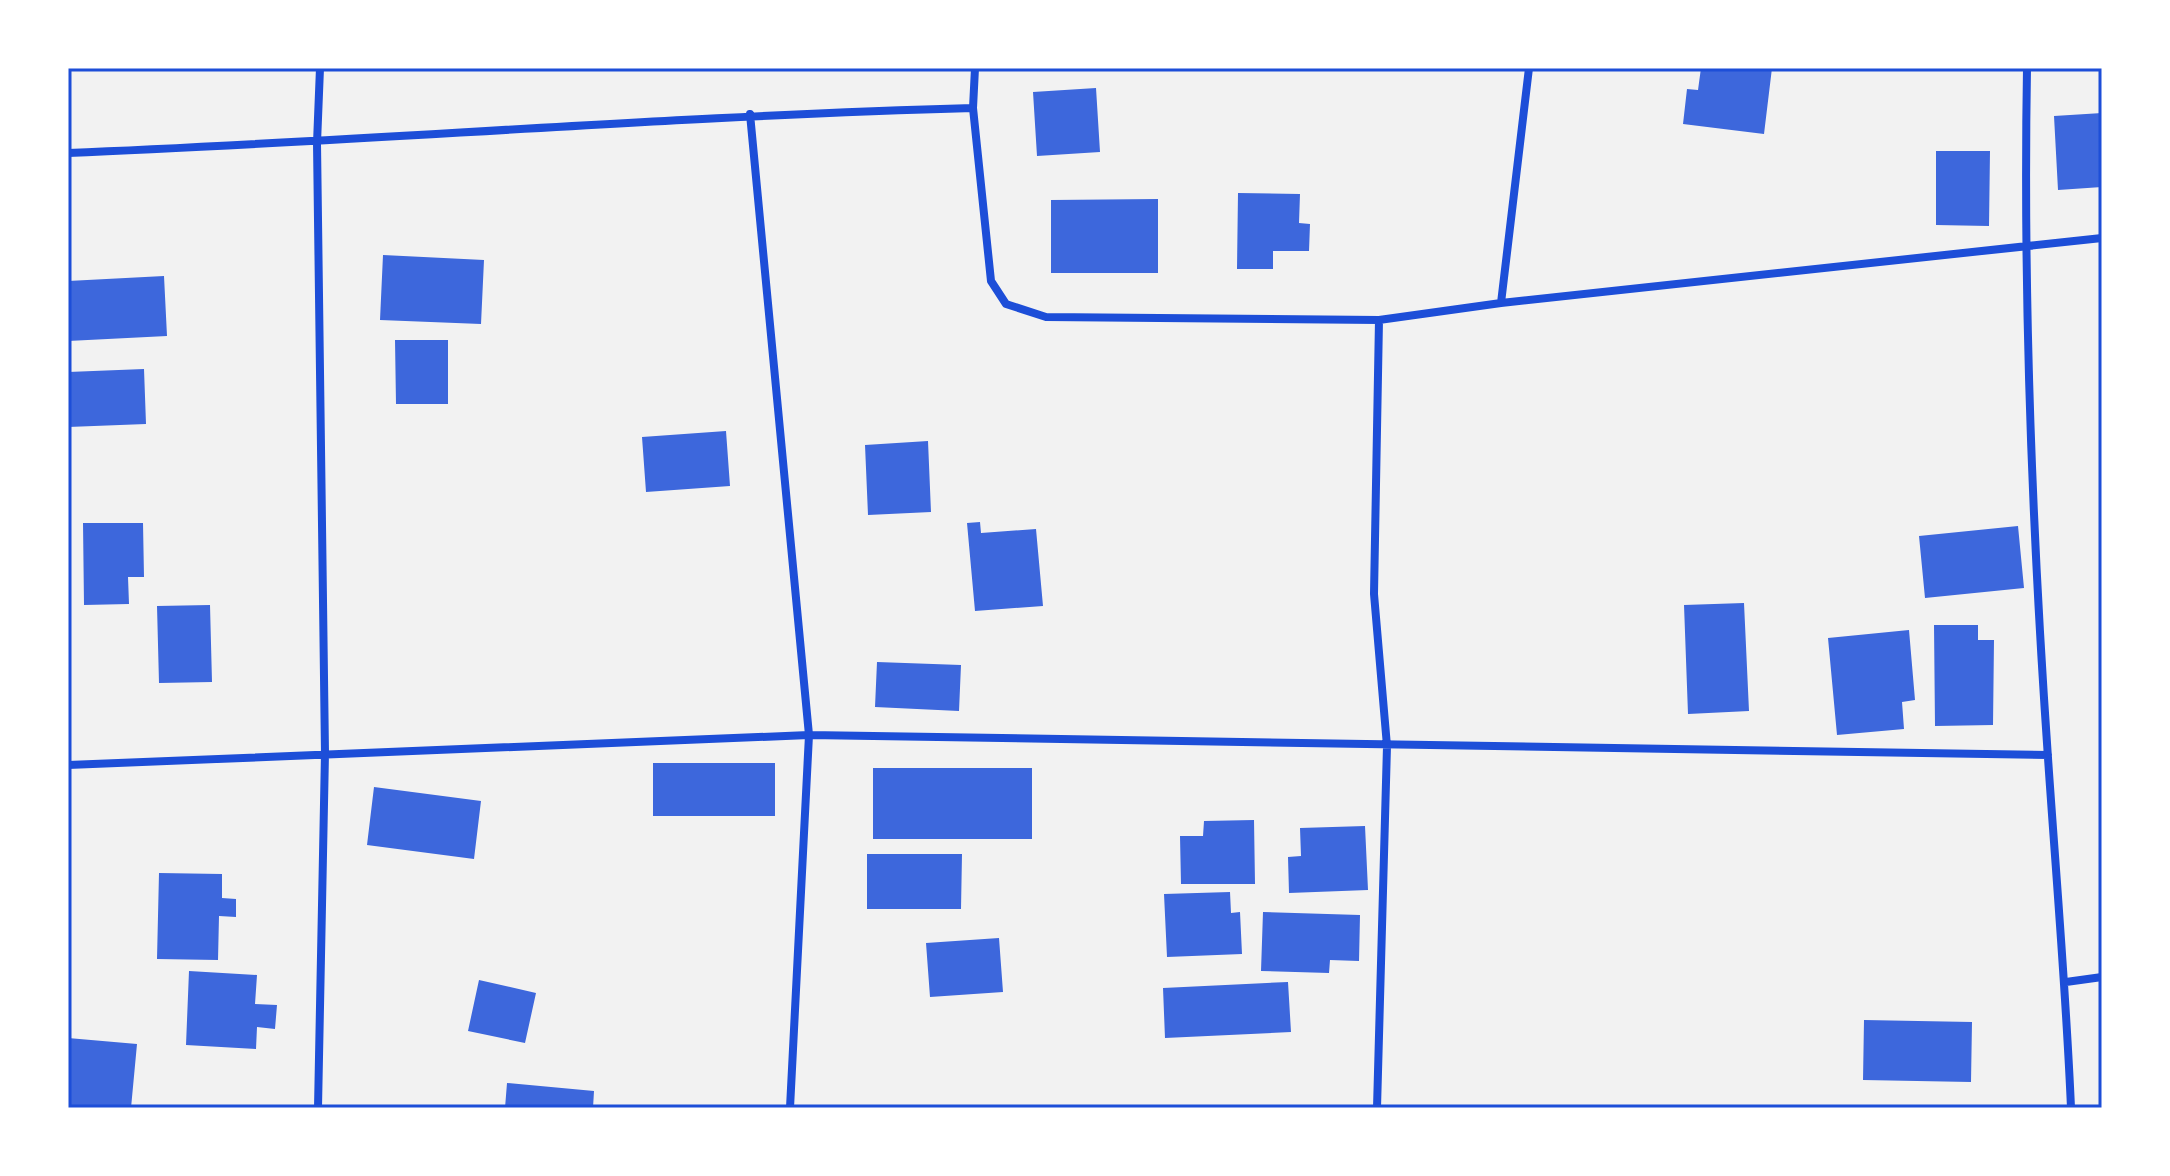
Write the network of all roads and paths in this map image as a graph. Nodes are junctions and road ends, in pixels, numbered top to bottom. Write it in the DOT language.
graph roads {
  1 [pos="320,68"];
  2 [pos="975,68"];
  3 [pos="1529,68"];
  4 [pos="2027,68"];
  5 [pos="973,108"];
  6 [pos="750,114"];
  7 [pos="317,143"];
  8 [pos="68,153"];
  9 [pos="2102,238"];
  10 [pos="2024,250"];
  11 [pos="1501,303"];
  12 [pos="1379,320"];
  13 [pos="809,735"];
  14 [pos="1387,746"];
  15 [pos="325,753"];
  16 [pos="2048,755"];
  17 [pos="68,765"];
  18 [pos="2102,977"];
  19 [pos="2066,982"];
  20 [pos="318,1108"];
  21 [pos="790,1108"];
  22 [pos="1377,1108"];
  23 [pos="2071,1108"];
  1 -- 7 [label="street"];
  2 -- 5 [label="street"];
  3 -- 11 [label="street"];
  4 -- 10 [label="street"];
  5 -- 6 [label="street"];
  5 -- 12 [label="street"];
  6 -- 7 [label="street"];
  6 -- 13 [label="street"];
  7 -- 8 [label="street"];
  7 -- 15 [label="street"];
  9 -- 10 [label="street"];
  10 -- 11 [label="street"];
  10 -- 16 [label="street"];
  11 -- 12 [label="street"];
  12 -- 14 [label="street"];
  13 -- 14 [label="street"];
  13 -- 15 [label="street"];
  13 -- 21 [label="street"];
  14 -- 16 [label="street"];
  14 -- 22 [label="street"];
  15 -- 17 [label="street"];
  15 -- 20 [label="street"];
  16 -- 19 [label="street"];
  18 -- 19 [label="street"];
  19 -- 23 [label="street"];
}
